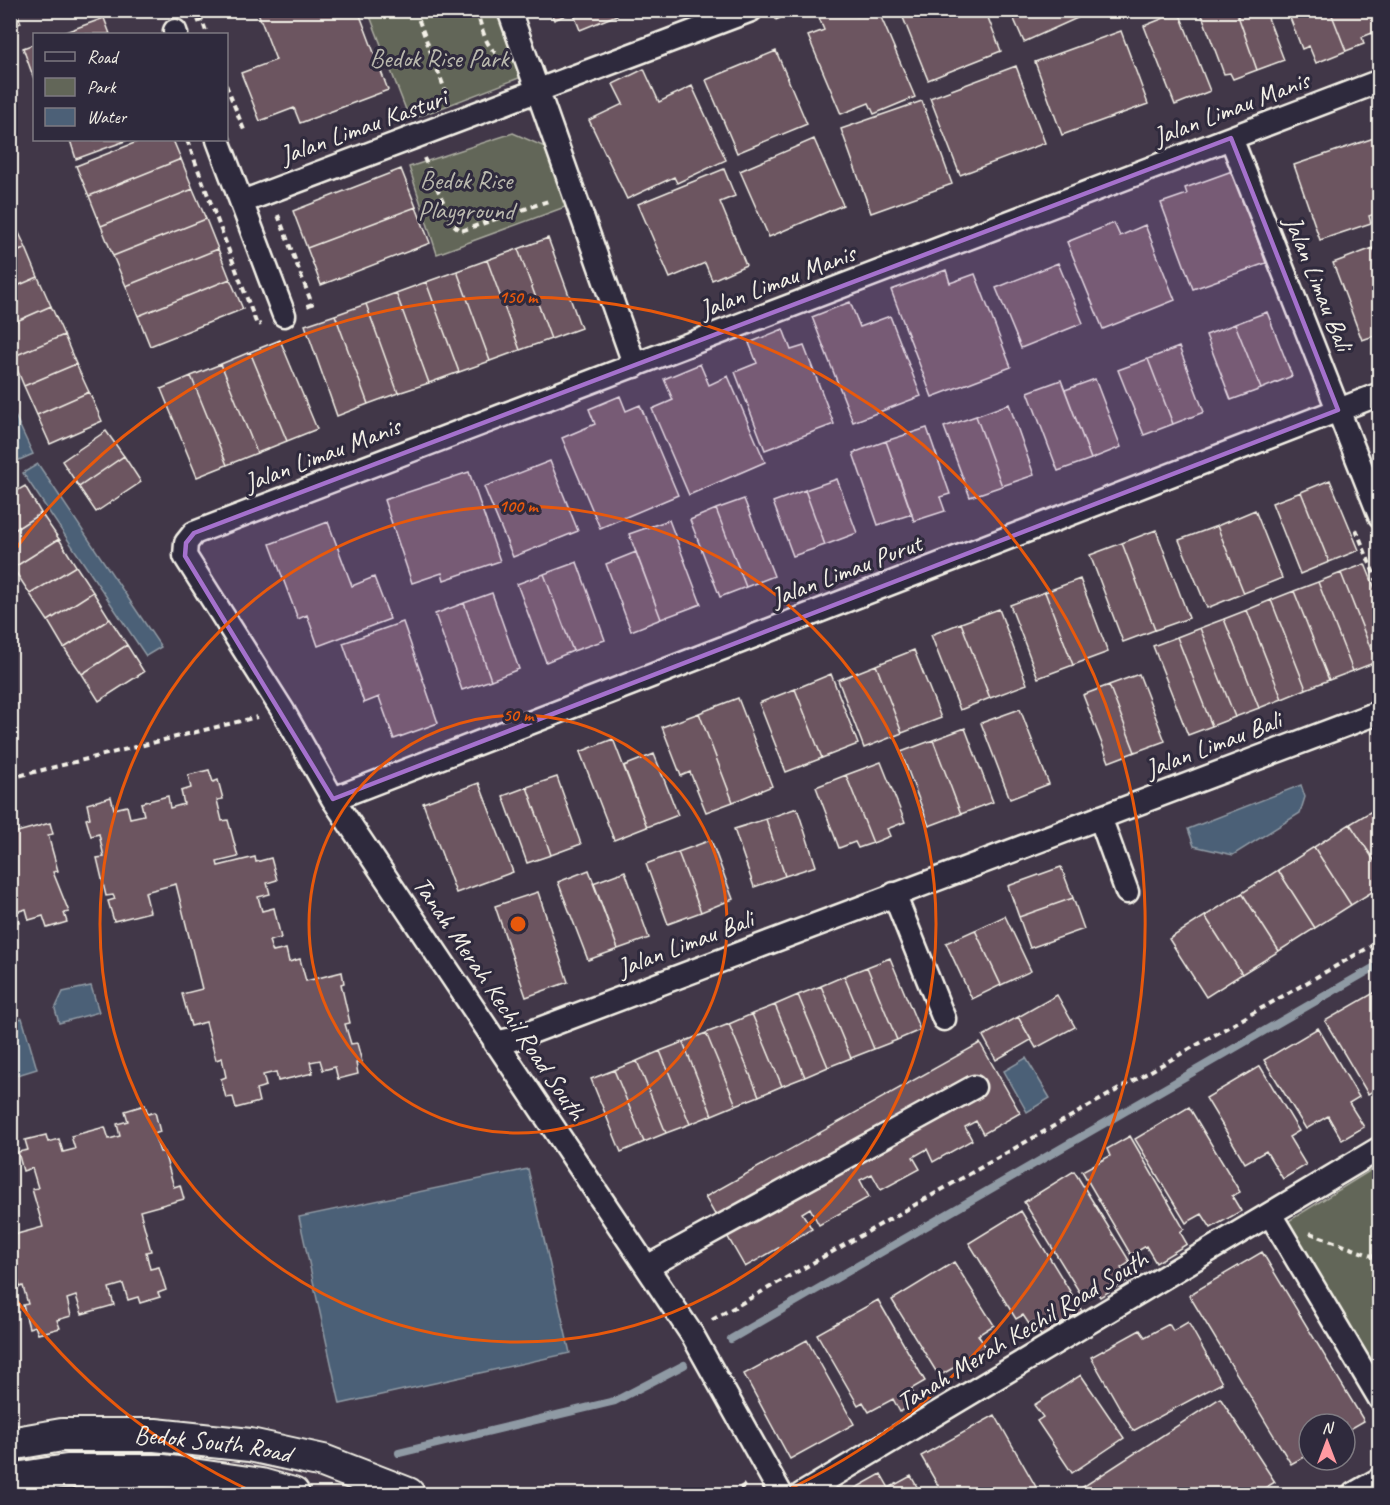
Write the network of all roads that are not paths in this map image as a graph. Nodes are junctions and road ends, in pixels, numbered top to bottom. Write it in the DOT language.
graph roads {
  1 [pos="509,10"];
  2 [pos="751,10"];
  3 [pos="1380,81"];
  4 [pos="538,91"];
  5 [pos="1231,138"];
  6 [pos="218,141"];
  7 [pos="242,201"];
  8 [pos="284,315"];
  9 [pos="635,366"];
  10 [pos="1380,394"];
  11 [pos="1338,410"];
  12 [pos="1380,516"];
  13 [pos="194,532"];
  14 [pos="1380,712"];
  15 [pos="333,799"];
  16 [pos="1100,817"];
  17 [pos="1127,892"];
  18 [pos="894,894"];
  19 [pos="944,1019"];
  20 [pos="495,1043"];
  21 [pos="974,1087"];
  22 [pos="1380,1148"];
  23 [pos="1270,1214"];
  24 [pos="647,1267"];
  25 [pos="1380,1399"];
  26 [pos="10,1444"];
  27 [pos="1380,1479"];
  28 [pos="10,1480"];
  29 [pos="293,1494"];
  30 [pos="408,1494"];
  31 [pos="781,1494"];
  32 [pos="802,1494"];
  33 [pos="1354,1494"];
  1 -- 4 [label="street"];
  2 -- 4 [label="street, Jalan Limau Kasturi"];
  3 -- 5 [label="street, Jalan Limau Manis"];
  4 -- 7 [label="street, Jalan Limau Kasturi"];
  4 -- 9 [label="street"];
  5 -- 9 [label="street, Jalan Limau Manis"];
  5 -- 11 [label="street, Jalan Limau Bali"];
  6 -- 7 [label="street"];
  7 -- 8 [label="street"];
  9 -- 13 [label="street, Jalan Limau Manis"];
  10 -- 11 [label="street, Jalan Limau Purut"];
  11 -- 12 [label="street, Jalan Limau Bali"];
  11 -- 15 [label="street, Jalan Limau Purut"];
  13 -- 15 [label="street, Tanah Merah Kechil Road South"];
  14 -- 16 [label="street, Jalan Limau Bali"];
  15 -- 20 [label="street, Tanah Merah Kechil Road South"];
  16 -- 17 [label="street"];
  16 -- 18 [label="street, Jalan Limau Bali"];
  18 -- 19 [label="street"];
  18 -- 20 [label="street, Jalan Limau Bali"];
  20 -- 24 [label="street, Tanah Merah Kechil Road South"];
  21 -- 24 [label="street"];
  22 -- 23 [label="street, Tanah Merah Kechil Road South"];
  23 -- 25 [label="street"];
  23 -- 32 [label="street, Tanah Merah Kechil Road South"];
  24 -- 31 [label="street, Tanah Merah Kechil Road South"];
  26 -- 30 [label="main road, Bedok South Road"];
  27 -- 33 [label="street"];
  28 -- 29 [label="main road, Bedok South Road"];
}
